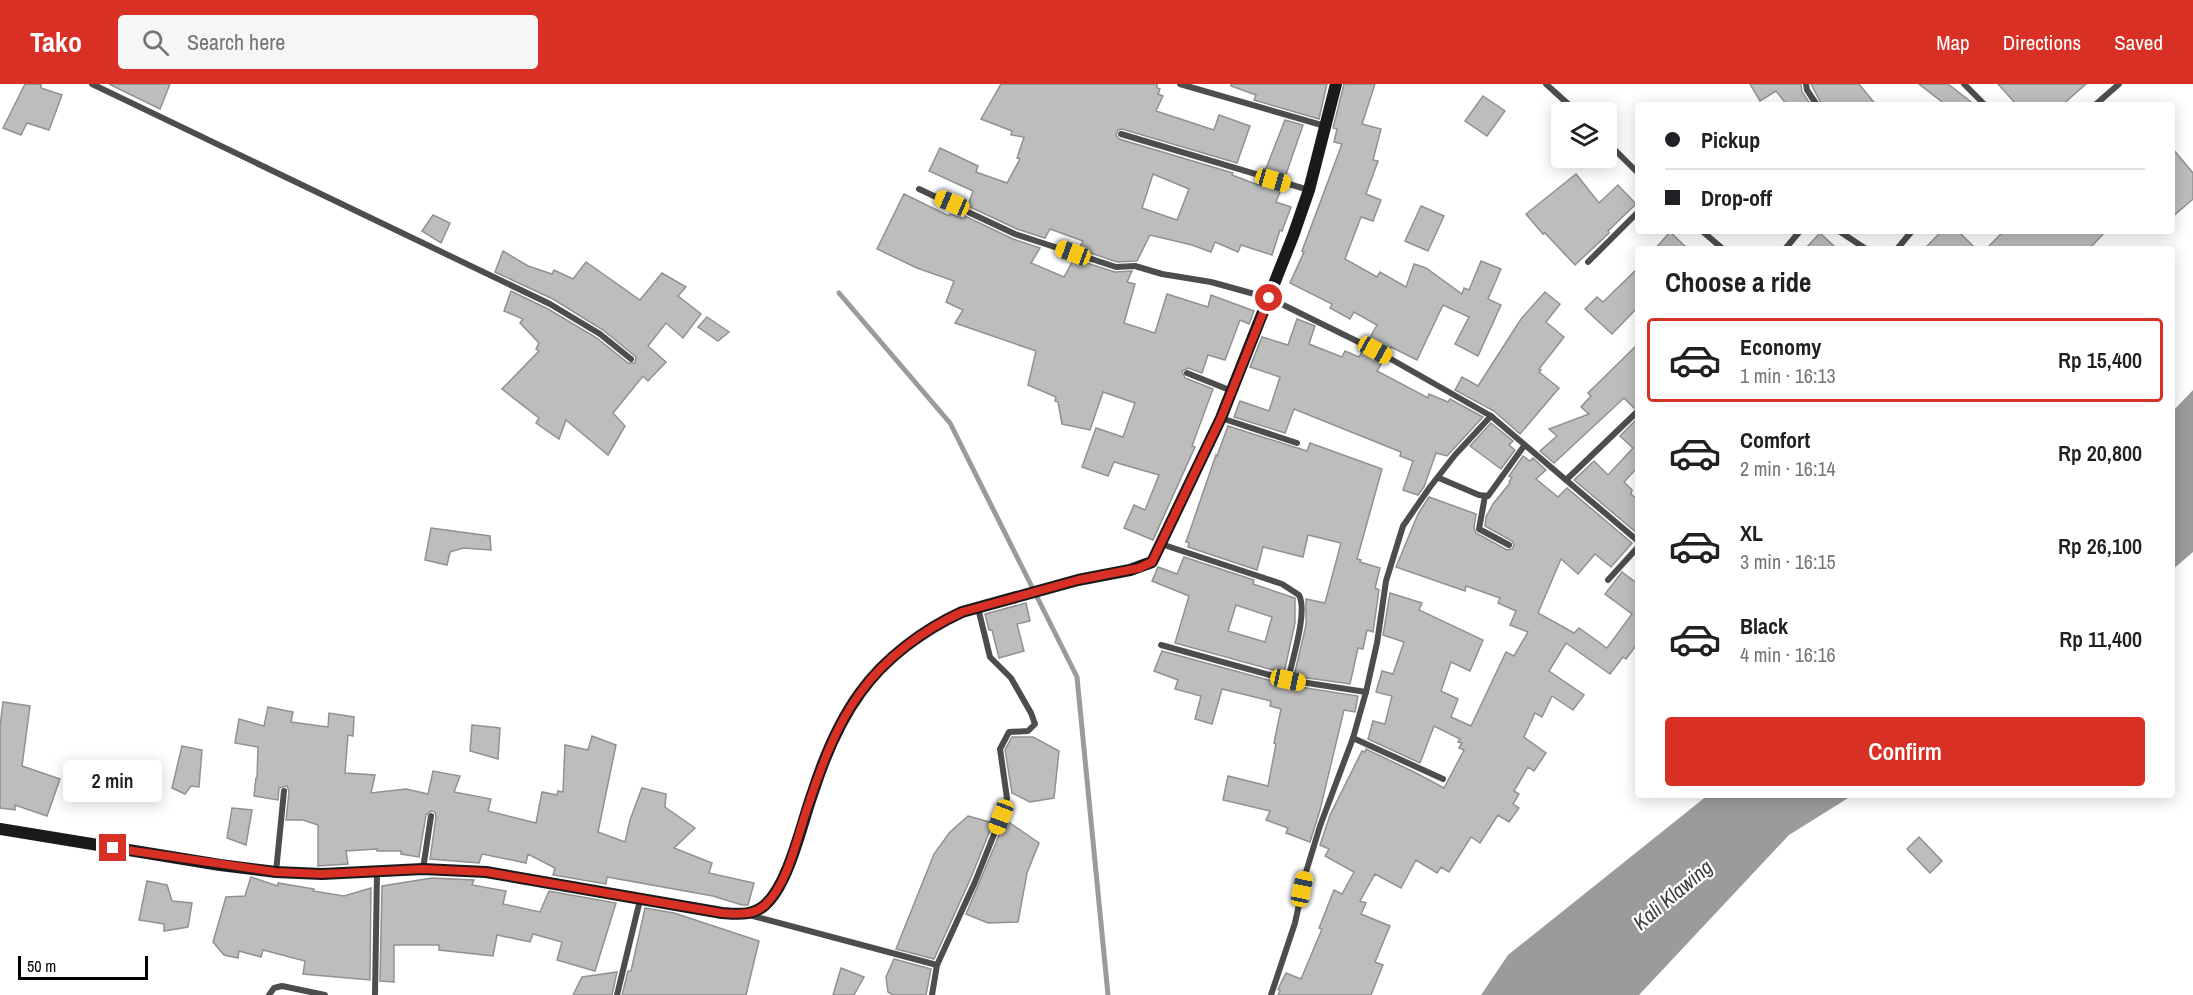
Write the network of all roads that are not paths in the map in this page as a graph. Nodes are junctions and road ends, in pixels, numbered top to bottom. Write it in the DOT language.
graph roads {
  1 [pos="92,84"];
  2 [pos="1180,84"];
  3 [pos="1336,84"];
  4 [pos="1546,84"];
  5 [pos="1806,84"];
  6 [pos="1964,84"];
  7 [pos="2119,84"];
  8 [pos="1554,87"];
  9 [pos="1568,102"];
  10 [pos="1815,102"];
  11 [pos="1982,102"];
  12 [pos="2098,102"];
  13 [pos="1326,126"];
  14 [pos="1121,135"];
  15 [pos="1617,152"];
  16 [pos="1635,169"];
  17 [pos="919,189"];
  18 [pos="1309,190"];
  19 [pos="1635,215"];
  20 [pos="1706,234"];
  21 [pos="1798,234"];
  22 [pos="1844,234"];
  23 [pos="1910,234"];
  24 [pos="1720,246"];
  25 [pos="1788,246"];
  26 [pos="1862,246"];
  27 [pos="1900,246"];
  28 [pos="1588,262"];
  29 [pos="1269,298"];
  30 [pos="631,359"];
  31 [pos="1188,373"];
  32 [pos="1233,392"];
  33 [pos="1635,414"];
  34 [pos="1491,416"];
  35 [pos="1221,418"];
  36 [pos="1297,443"];
  37 [pos="1524,446"];
  38 [pos="1439,478"];
  39 [pos="1566,480"];
  40 [pos="1485,496"];
  41 [pos="1635,538"];
  42 [pos="1161,544"];
  43 [pos="1509,545"];
  44 [pos="1635,550"];
  45 [pos="1608,580"];
  46 [pos="978,608"];
  47 [pos="1161,645"];
  48 [pos="1288,680"];
  49 [pos="1366,692"];
  50 [pos="1353,738"];
  51 [pos="1443,779"];
  52 [pos="284,790"];
  53 [pos="431,816"];
  54 [pos="0,829"];
  55 [pos="423,869"];
  56 [pos="276,872"];
  57 [pos="377,872"];
  58 [pos="640,900"];
  59 [pos="745,914"];
  60 [pos="938,965"];
  61 [pos="269,995"];
  62 [pos="325,995"];
  63 [pos="375,995"];
  64 [pos="617,995"];
  65 [pos="932,995"];
  66 [pos="1271,995"];
  1 -- 30 [label="street"];
  2 -- 13 [label="street"];
  3 -- 13 [label="street"];
  4 -- 8 [label="street"];
  5 -- 10 [label="street"];
  6 -- 11 [label="street"];
  7 -- 12 [label="street"];
  8 -- 9 [label="street"];
  13 -- 18 [label="street"];
  14 -- 18 [label="street"];
  15 -- 16 [label="street"];
  17 -- 29 [label="street"];
  18 -- 29 [label="street"];
  19 -- 28 [label="street"];
  20 -- 24 [label="street"];
  21 -- 25 [label="street"];
  22 -- 26 [label="street"];
  23 -- 27 [label="street"];
  29 -- 32 [label="street"];
  29 -- 34 [label="street"];
  31 -- 32 [label="street"];
  32 -- 35 [label="street"];
  33 -- 39 [label="street"];
  34 -- 37 [label="street"];
  34 -- 38 [label="street"];
  35 -- 36 [label="street"];
  35 -- 42 [label="street"];
  37 -- 39 [label="street"];
  37 -- 40 [label="street"];
  38 -- 40 [label="street"];
  38 -- 49 [label="street"];
  39 -- 41 [label="street"];
  40 -- 43 [label="street"];
  42 -- 46 [label="street"];
  42 -- 48 [label="street"];
  44 -- 45 [label="street"];
  46 -- 59 [label="street"];
  46 -- 60 [label="street"];
  47 -- 48 [label="street"];
  48 -- 49 [label="street"];
  49 -- 50 [label="street"];
  50 -- 51 [label="street"];
  50 -- 66 [label="street"];
  52 -- 56 [label="street"];
  53 -- 55 [label="street"];
  54 -- 56 [label="street"];
  55 -- 57 [label="street"];
  55 -- 58 [label="street"];
  56 -- 57 [label="street"];
  57 -- 63 [label="street"];
  58 -- 59 [label="street"];
  58 -- 64 [label="street"];
  59 -- 60 [label="street"];
  60 -- 65 [label="street"];
  61 -- 62 [label="street"];
}
